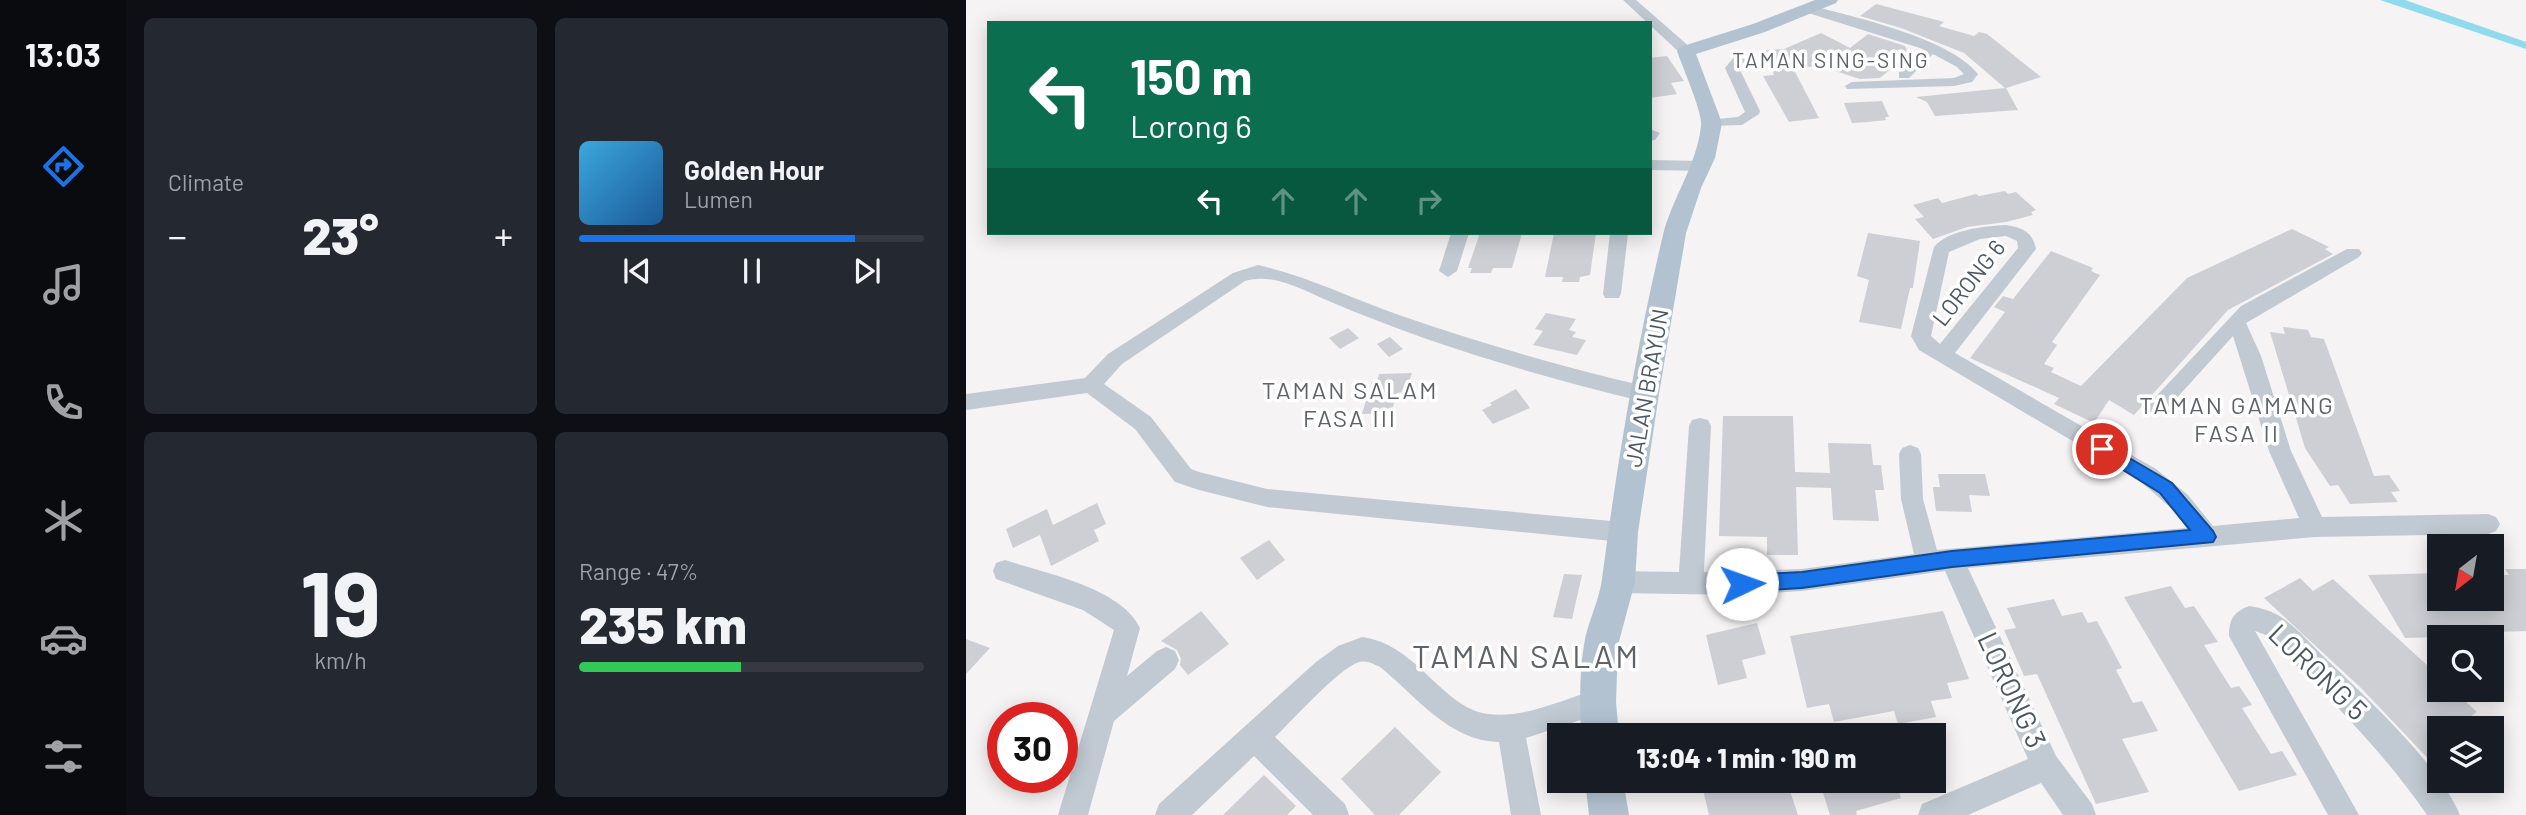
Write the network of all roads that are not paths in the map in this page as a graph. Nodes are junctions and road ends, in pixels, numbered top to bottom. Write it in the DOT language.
graph roads {
  1 [pos="1629,0"];
  2 [pos="1830,0"];
  3 [pos="1810,9"];
  4 [pos="1931,48"];
  5 [pos="1686,51"];
  6 [pos="1740,60"];
  7 [pos="1904,75"];
  8 [pos="1853,86"];
  9 [pos="1712,123"];
  10 [pos="1652,164"];
  11 [pos="1702,166"];
  12 [pos="1459,235"];
  13 [pos="1619,235"];
  14 [pos="2353,253"];
  15 [pos="1448,271"];
  16 [pos="1612,294"];
  17 [pos="2236,321"];
  18 [pos="1942,355"];
  19 [pos="1091,385"];
  20 [pos="1644,394"];
  21 [pos="966,402"];
  22 [pos="2158,406"];
  23 [pos="1700,426"];
  24 [pos="1910,454"];
  25 [pos="2488,524"];
  26 [pos="2315,527"];
  27 [pos="1622,532"];
  28 [pos="2207,537"];
  29 [pos="1940,561"];
  30 [pos="1005,571"];
  31 [pos="1618,582"];
  32 [pos="1691,583"];
  33 [pos="1166,660"];
  34 [pos="1598,702"];
  35 [pos="1105,711"];
  36 [pos="1599,723"];
  37 [pos="1510,727"];
  38 [pos="1256,738"];
  39 [pos="2046,766"];
  40 [pos="1606,793"];
  41 [pos="1073,815"];
  42 [pos="1170,815"];
  43 [pos="1334,815"];
  44 [pos="1527,815"];
  45 [pos="1609,815"];
  46 [pos="1933,815"];
  47 [pos="2081,815"];
  48 [pos="2344,815"];
  49 [pos="2445,815"];
  1 -- 5 [label="street"];
  2 -- 3 [label="main road"];
  3 -- 4 [label="street"];
  3 -- 5 [label="main road"];
  4 -- 7 [label="street"];
  4 -- 8 [label="street"];
  5 -- 9 [label="main road"];
  6 -- 9 [label="street"];
  9 -- 11 [label="main road, JALAN BRAYUN"];
  10 -- 11 [label="street"];
  11 -- 20 [label="main road, JALAN BRAYUN"];
  12 -- 15 [label="street"];
  13 -- 16 [label="street"];
  14 -- 17 [label="street"];
  17 -- 22 [label="street"];
  17 -- 26 [label="street"];
  18 -- 18 [label="street, LORONG 6"];
  18 -- 28 [label="street, LORONG 6"];
  19 -- 20 [label="street"];
  19 -- 21 [label="street"];
  19 -- 27 [label="street"];
  20 -- 27 [label="main road, JALAN BRAYUN"];
  23 -- 32 [label="street"];
  24 -- 29 [label="street, LORONG 3"];
  25 -- 26 [label="street"];
  26 -- 28 [label="street"];
  27 -- 31 [label="main road, JALAN BRAYUN"];
  28 -- 29 [label="street"];
  29 -- 32 [label="street"];
  29 -- 39 [label="street, LORONG 3"];
  30 -- 35 [label="street"];
  31 -- 32 [label="street"];
  31 -- 34 [label="main road, JALAN BRAYUN"];
  33 -- 35 [label="street"];
  34 -- 36 [label="main road, JALAN BRAYUN"];
  34 -- 37 [label="street"];
  35 -- 41 [label="street"];
  37 -- 38 [label="street"];
  37 -- 44 [label="street"];
  38 -- 42 [label="street"];
  38 -- 43 [label="street"];
  39 -- 46 [label="street"];
  39 -- 47 [label="street, LORONG 3"];
  40 -- 45 [label="main road"];
  48 -- 49 [label="street, LORONG 5"];
}
